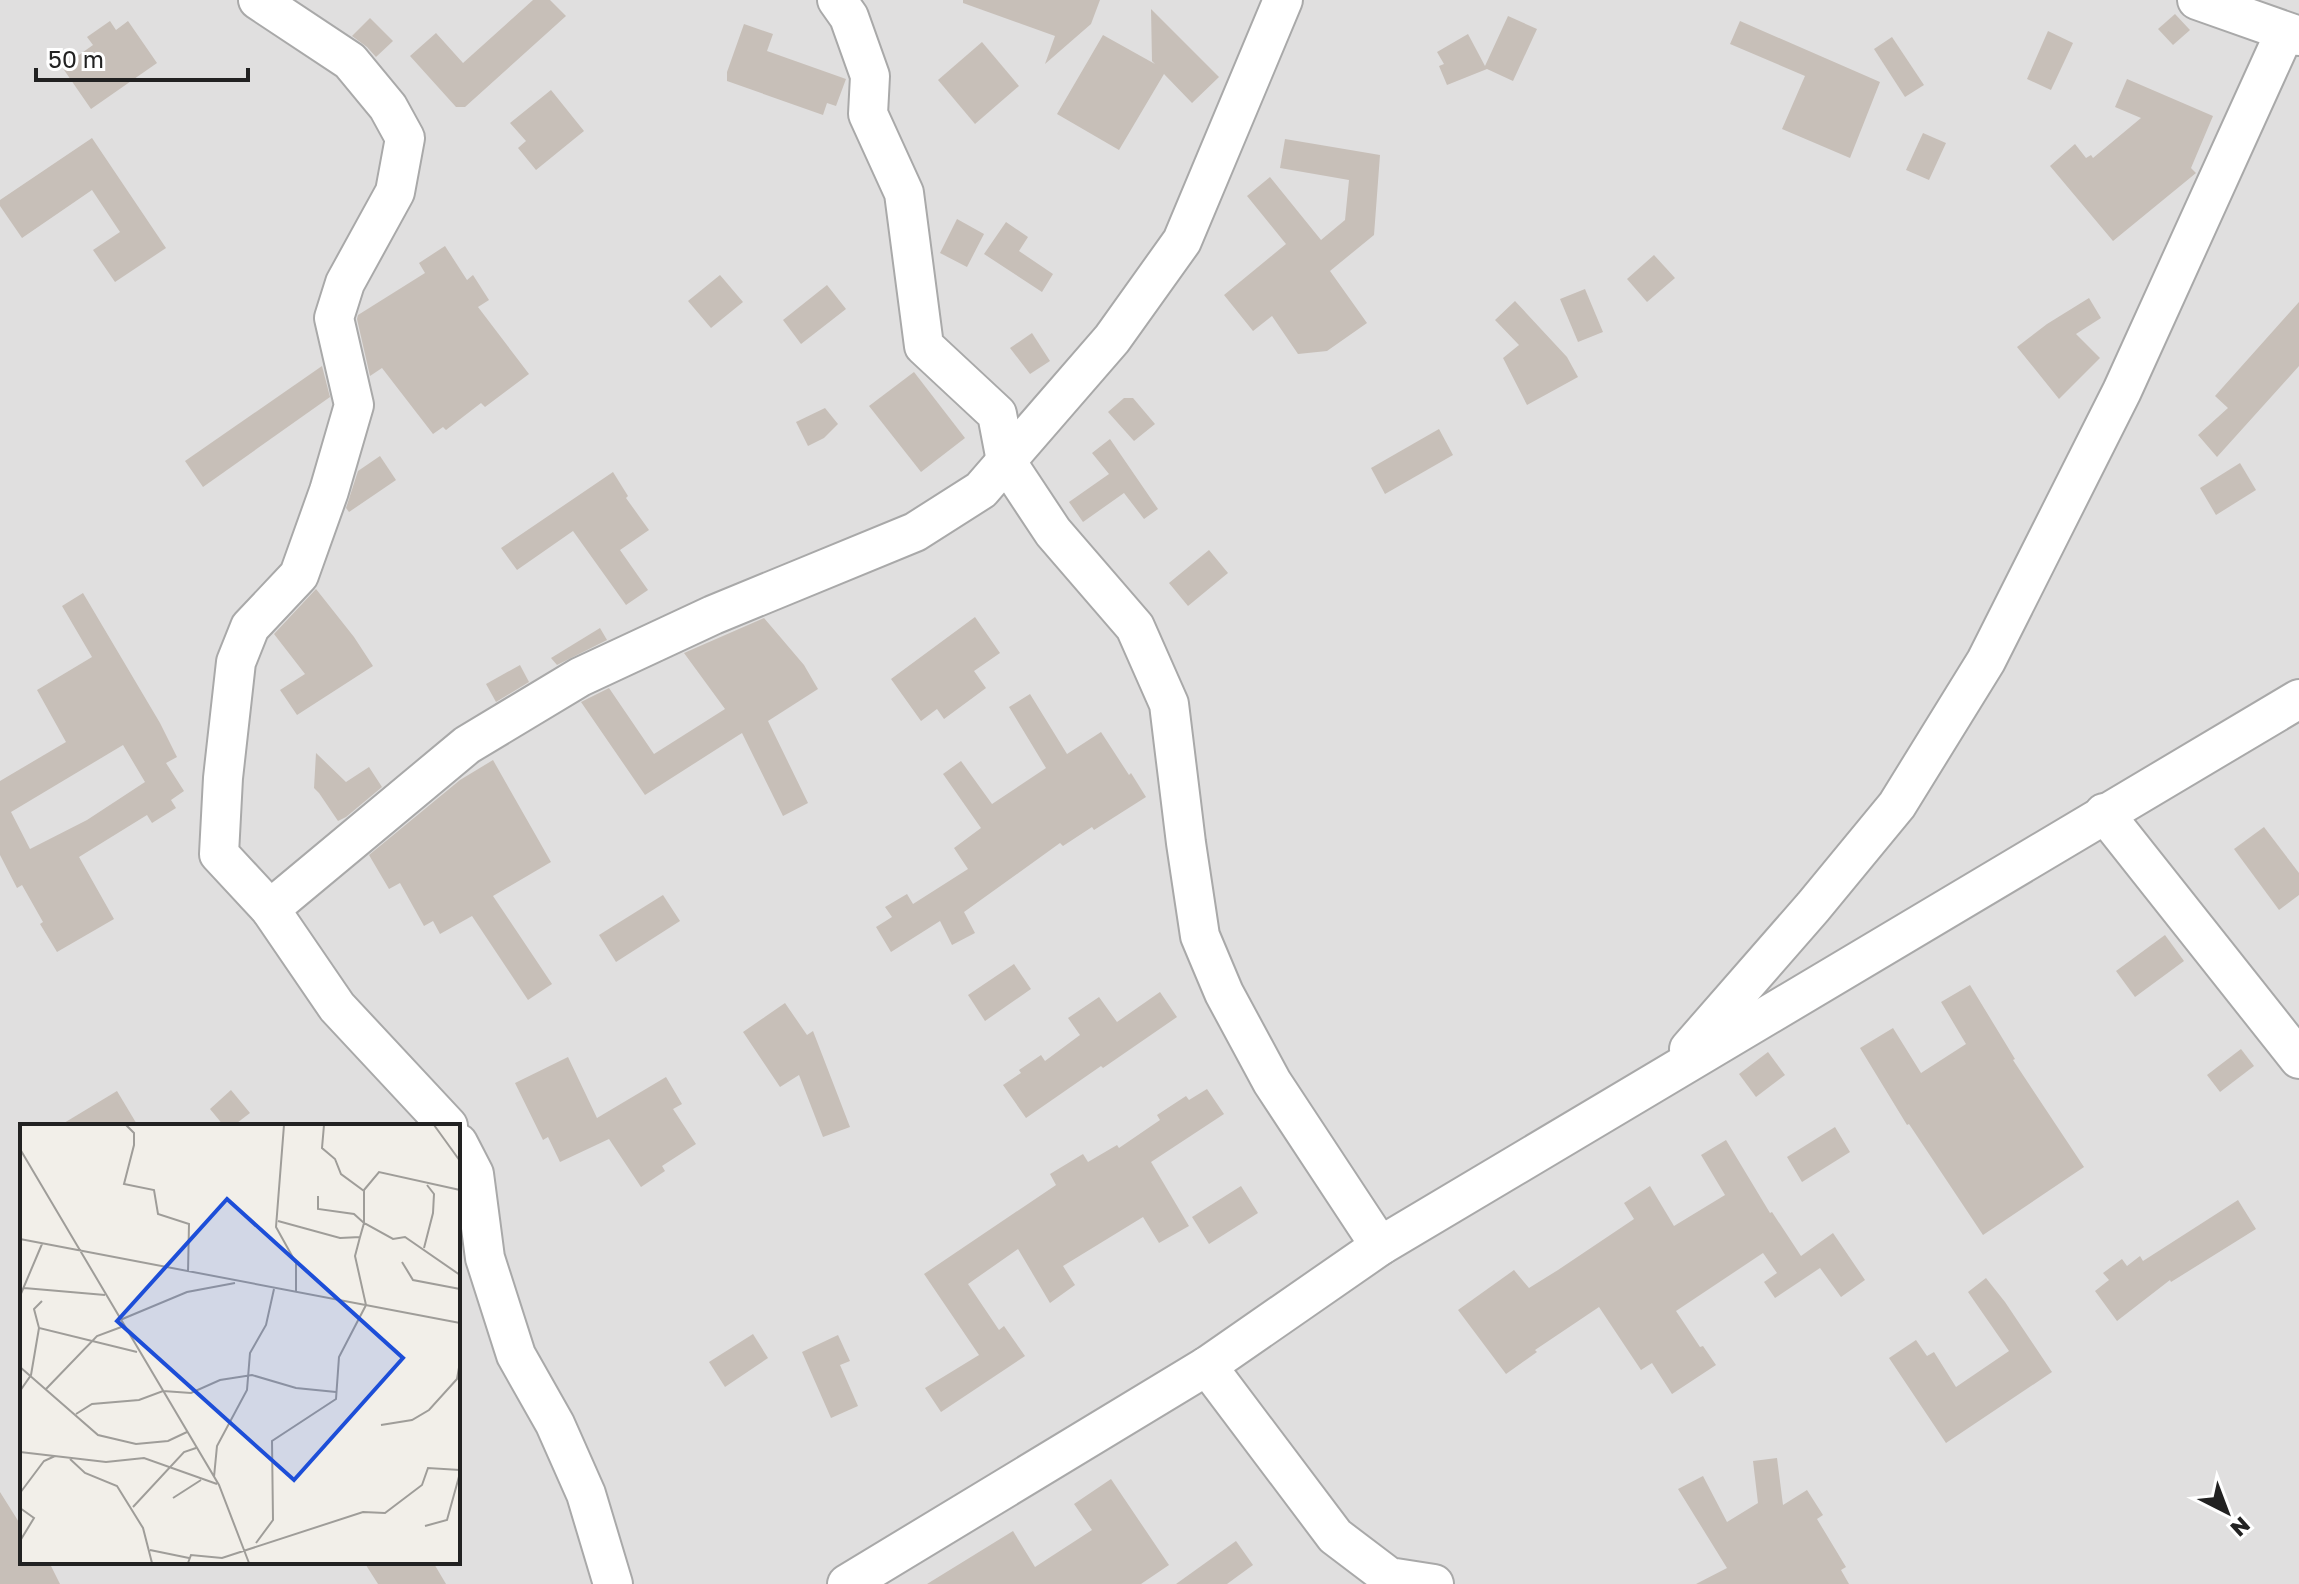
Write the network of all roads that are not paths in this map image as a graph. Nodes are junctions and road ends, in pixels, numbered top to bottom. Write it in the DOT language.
graph roads {
  1 [pos="258,0"];
  2 [pos="837,0"];
  3 [pos="1283,0"];
  4 [pos="2211,2"];
  5 [pos="2292,34"];
  6 [pos="1006,461"];
  7 [pos="2299,699"];
  8 [pos="2104,813"];
  9 [pos="270,909"];
  10 [pos="2299,1059"];
  11 [pos="1666,1075"];
  12 [pos="446,1124"];
  13 [pos="460,1147"];
  14 [pos="1380,1246"];
  15 [pos="1207,1366"];
  16 [pos="613,1584"];
  17 [pos="847,1584"];
  18 [pos="1434,1584"];
  1 -- 9 [label="street"];
  2 -- 6 [label="street"];
  3 -- 6 [label="street"];
  4 -- 5 [label="street"];
  5 -- 11 [label="street"];
  6 -- 9 [label="street"];
  6 -- 14 [label="street"];
  7 -- 8 [label="street"];
  8 -- 10 [label="street"];
  8 -- 11 [label="street"];
  9 -- 12 [label="street"];
  11 -- 14 [label="street"];
  13 -- 16 [label="street"];
  14 -- 15 [label="street"];
  15 -- 17 [label="street"];
  15 -- 18 [label="street"];
}
